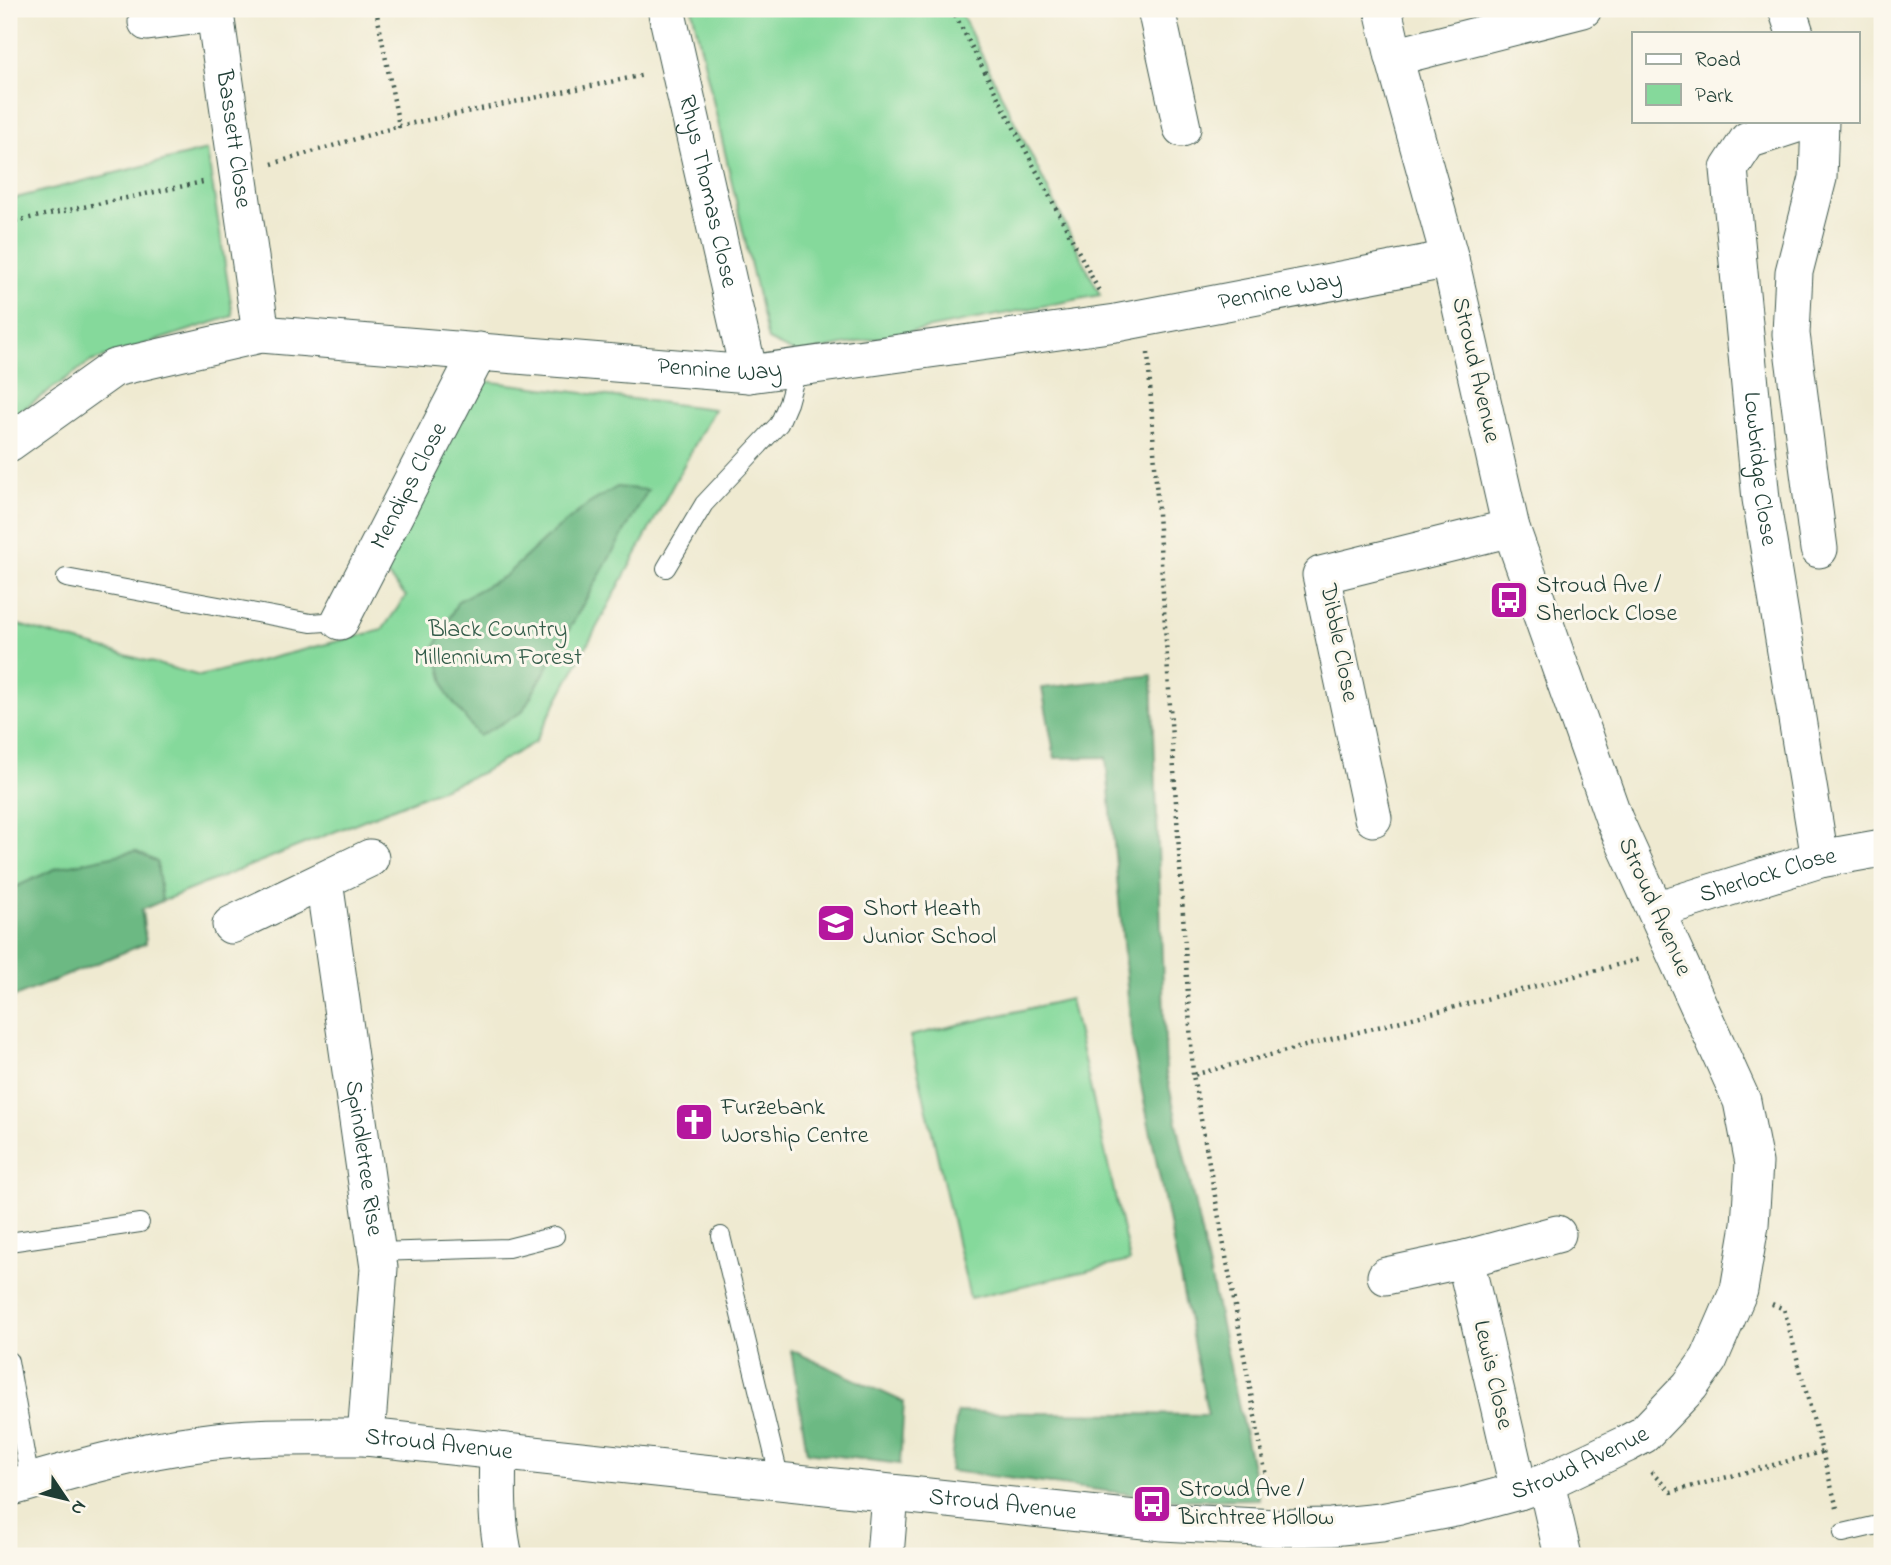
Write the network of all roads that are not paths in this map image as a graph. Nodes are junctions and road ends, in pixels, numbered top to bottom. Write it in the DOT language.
graph roads {
  1 [pos="666,9"];
  2 [pos="1156,9"];
  3 [pos="1383,9"];
  4 [pos="1583,9"];
  5 [pos="1787,9"];
  6 [pos="147,22"];
  7 [pos="1795,32"];
  8 [pos="1394,57"];
  9 [pos="1803,122"];
  10 [pos="1820,122"];
  11 [pos="1182,128"];
  12 [pos="1450,259"];
  13 [pos="261,334"];
  14 [pos="479,351"];
  15 [pos="798,367"];
  16 [pos="749,374"];
  17 [pos="9,443"];
  18 [pos="1511,528"];
  19 [pos="1818,549"];
  20 [pos="666,568"];
  21 [pos="66,578"];
  22 [pos="340,621"];
  23 [pos="1373,818"];
  24 [pos="1882,848"];
  25 [pos="370,858"];
  26 [pos="1820,859"];
  27 [pos="324,881"];
  28 [pos="1656,909"];
  29 [pos="231,925"];
  30 [pos="140,1223"];
  31 [pos="1558,1234"];
  32 [pos="555,1236"];
  33 [pos="721,1236"];
  34 [pos="9,1242"];
  35 [pos="376,1252"];
  36 [pos="1465,1259"];
  37 [pos="1386,1276"];
  38 [pos="9,1361"];
  39 [pos="366,1437"];
  40 [pos="498,1451"];
  41 [pos="780,1480"];
  42 [pos="19,1485"];
  43 [pos="1533,1487"];
  44 [pos="890,1494"];
  45 [pos="1882,1524"];
  46 [pos="1843,1534"];
  47 [pos="1236,1541"];
  48 [pos="504,1556"];
  49 [pos="885,1556"];
  50 [pos="1563,1556"];
  1 -- 16 [label="street, Rhys Thomas Close"];
  2 -- 11 [label="street"];
  3 -- 8 [label="street, Stroud Avenue"];
  4 -- 8 [label="street"];
  5 -- 7 [label="street"];
  6 -- 13 [label="street, Bassett Close"];
  8 -- 12 [label="street, Stroud Avenue"];
  9 -- 26 [label="street, Lowbridge Close"];
  10 -- 19 [label="street, Lowbridge Close"];
  12 -- 15 [label="street, Pennine Way"];
  12 -- 18 [label="street, Stroud Avenue"];
  13 -- 14 [label="street, Pennine Way"];
  13 -- 17 [label="street, Pennine Way"];
  14 -- 16 [label="street, Pennine Way"];
  14 -- 22 [label="street, Mendips Close"];
  15 -- 16 [label="street, Pennine Way"];
  15 -- 20 [label="lane"];
  18 -- 23 [label="street, Dibble Close"];
  18 -- 28 [label="street, Stroud Avenue"];
  21 -- 22 [label="lane"];
  24 -- 26 [label="street, Sherlock Close"];
  25 -- 27 [label="street"];
  26 -- 28 [label="street, Sherlock Close"];
  27 -- 29 [label="street"];
  27 -- 35 [label="street, Spindletree Rise"];
  28 -- 43 [label="street, Stroud Avenue"];
  30 -- 34 [label="lane"];
  31 -- 36 [label="street"];
  32 -- 35 [label="lane"];
  33 -- 41 [label="lane"];
  35 -- 39 [label="street, Spindletree Rise"];
  36 -- 37 [label="street"];
  36 -- 43 [label="street, Lewis Close"];
  38 -- 42 [label="lane"];
  39 -- 40 [label="street, Stroud Avenue"];
  39 -- 42 [label="street, Stroud Avenue"];
  40 -- 41 [label="street, Stroud Avenue"];
  40 -- 48 [label="street"];
  41 -- 44 [label="street, Stroud Avenue"];
  43 -- 47 [label="street, Stroud Avenue"];
  43 -- 50 [label="street, Lewis Close"];
  44 -- 47 [label="street, Stroud Avenue"];
  44 -- 49 [label="street"];
  45 -- 46 [label="lane"];
}
